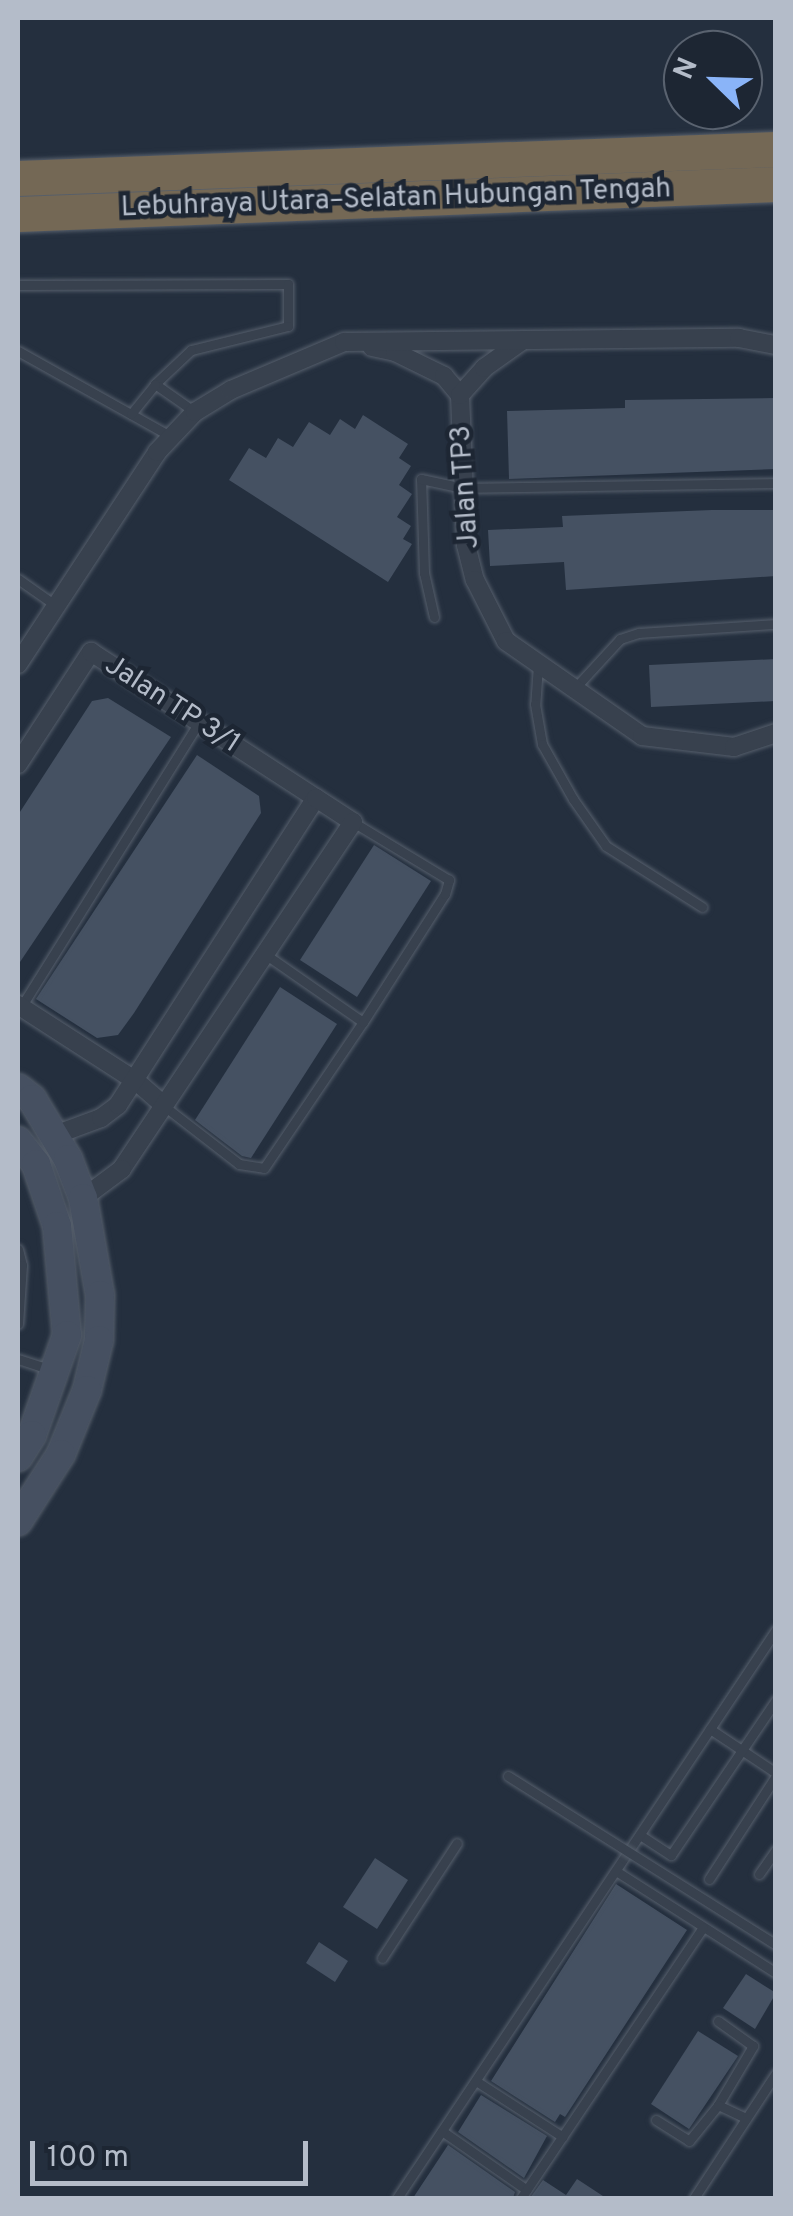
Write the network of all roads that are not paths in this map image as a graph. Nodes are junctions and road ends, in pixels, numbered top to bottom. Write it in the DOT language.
graph roads {
  1 [pos="776,149"];
  2 [pos="18,178"];
  3 [pos="776,184"];
  4 [pos="18,214"];
  5 [pos="18,285"];
  6 [pos="522,341"];
  7 [pos="344,342"];
  8 [pos="776,345"];
  9 [pos="18,351"];
  10 [pos="155,384"];
  11 [pos="460,394"];
  12 [pos="195,412"];
  13 [pos="131,414"];
  14 [pos="172,436"];
  15 [pos="776,483"];
  16 [pos="463,488"];
  17 [pos="18,579"];
  18 [pos="55,604"];
  19 [pos="434,617"];
  20 [pos="776,624"];
  21 [pos="18,664"];
  22 [pos="538,666"];
  23 [pos="572,691"];
  24 [pos="199,722"];
  25 [pos="776,733"];
  26 [pos="18,764"];
  27 [pos="316,798"];
  28 [pos="353,822"];
  29 [pos="702,907"];
  30 [pos="264,954"];
  31 [pos="19,1006"];
  32 [pos="362,1022"];
  33 [pos="136,1081"];
  34 [pos="18,1088"];
  35 [pos="162,1104"];
  36 [pos="54,1134"];
  37 [pos="18,1141"];
  38 [pos="83,1198"];
  39 [pos="18,1249"];
  40 [pos="18,1324"];
  41 [pos="18,1358"];
  42 [pos="55,1370"];
  43 [pos="18,1457"];
  44 [pos="18,1522"];
  45 [pos="776,1630"];
  46 [pos="776,1700"];
  47 [pos="710,1728"];
  48 [pos="742,1750"];
  49 [pos="776,1774"];
  50 [pos="508,1776"];
  51 [pos="640,1835"];
  52 [pos="457,1843"];
  53 [pos="776,1850"];
  54 [pos="616,1871"];
  55 [pos="760,1874"];
  56 [pos="708,1878"];
  57 [pos="703,1927"];
  58 [pos="776,1946"];
  59 [pos="382,1958"];
  60 [pos="776,1973"];
  61 [pos="718,2021"];
  62 [pos="776,2073"];
  63 [pos="476,2081"];
  64 [pos="765,2088"];
  65 [pos="776,2096"];
  66 [pos="718,2104"];
  67 [pos="746,2118"];
  68 [pos="656,2120"];
  69 [pos="442,2131"];
  70 [pos="563,2137"];
  71 [pos="524,2194"];
  72 [pos="397,2198"];
  73 [pos="694,2198"];
  1 -- 2 [label="highway, Lebuhraya Utara–Selatan Hubungan Tengah"];
  3 -- 4 [label="highway, Lebuhraya Utara–Selatan Hubungan Tengah"];
  5 -- 10 [label="lane"];
  6 -- 7 [label="street"];
  6 -- 8 [label="street"];
  6 -- 11 [label="street"];
  7 -- 11 [label="street, Jalan TP3"];
  7 -- 12 [label="street"];
  9 -- 13 [label="lane"];
  10 -- 12 [label="lane"];
  10 -- 13 [label="lane"];
  11 -- 16 [label="street, Jalan TP3"];
  12 -- 14 [label="street"];
  13 -- 14 [label="lane"];
  14 -- 18 [label="street"];
  15 -- 16 [label="lane"];
  16 -- 19 [label="lane"];
  16 -- 22 [label="street, Jalan TP3"];
  17 -- 18 [label="lane"];
  18 -- 21 [label="street"];
  20 -- 23 [label="lane"];
  22 -- 23 [label="street, Jalan TP3"];
  22 -- 29 [label="lane"];
  23 -- 25 [label="street, Jalan TP3"];
  24 -- 26 [label="street, Jalan TP 3/1"];
  24 -- 27 [label="street, Jalan TP 3/1"];
  24 -- 31 [label="lane"];
  27 -- 28 [label="street, Jalan TP 3/1"];
  27 -- 33 [label="street"];
  28 -- 30 [label="street"];
  28 -- 32 [label="lane"];
  30 -- 32 [label="lane"];
  30 -- 35 [label="street"];
  31 -- 33 [label="street"];
  32 -- 35 [label="lane"];
  33 -- 35 [label="street"];
  33 -- 36 [label="street"];
  34 -- 36 [label="street"];
  35 -- 38 [label="street"];
  36 -- 38 [label="street"];
  37 -- 42 [label="street"];
  38 -- 44 [label="street"];
  39 -- 40 [label="lane"];
  41 -- 42 [label="lane"];
  42 -- 43 [label="street"];
  45 -- 47 [label="lane"];
  46 -- 48 [label="lane"];
  47 -- 48 [label="lane"];
  47 -- 51 [label="lane"];
  48 -- 49 [label="lane"];
  48 -- 51 [label="lane"];
  49 -- 56 [label="lane"];
  50 -- 58 [label="lane, bridge"];
  51 -- 54 [label="lane"];
  52 -- 59 [label="lane"];
  53 -- 55 [label="lane"];
  54 -- 57 [label="lane"];
  54 -- 63 [label="lane"];
  57 -- 60 [label="lane"];
  57 -- 70 [label="lane"];
  61 -- 66 [label="lane"];
  62 -- 64 [label="lane"];
  63 -- 69 [label="lane"];
  63 -- 70 [label="lane"];
  64 -- 65 [label="lane"];
  64 -- 67 [label="lane"];
  66 -- 67 [label="lane"];
  66 -- 68 [label="lane"];
  67 -- 73 [label="lane"];
  69 -- 71 [label="lane"];
  69 -- 72 [label="lane"];
  70 -- 71 [label="lane"];
}
